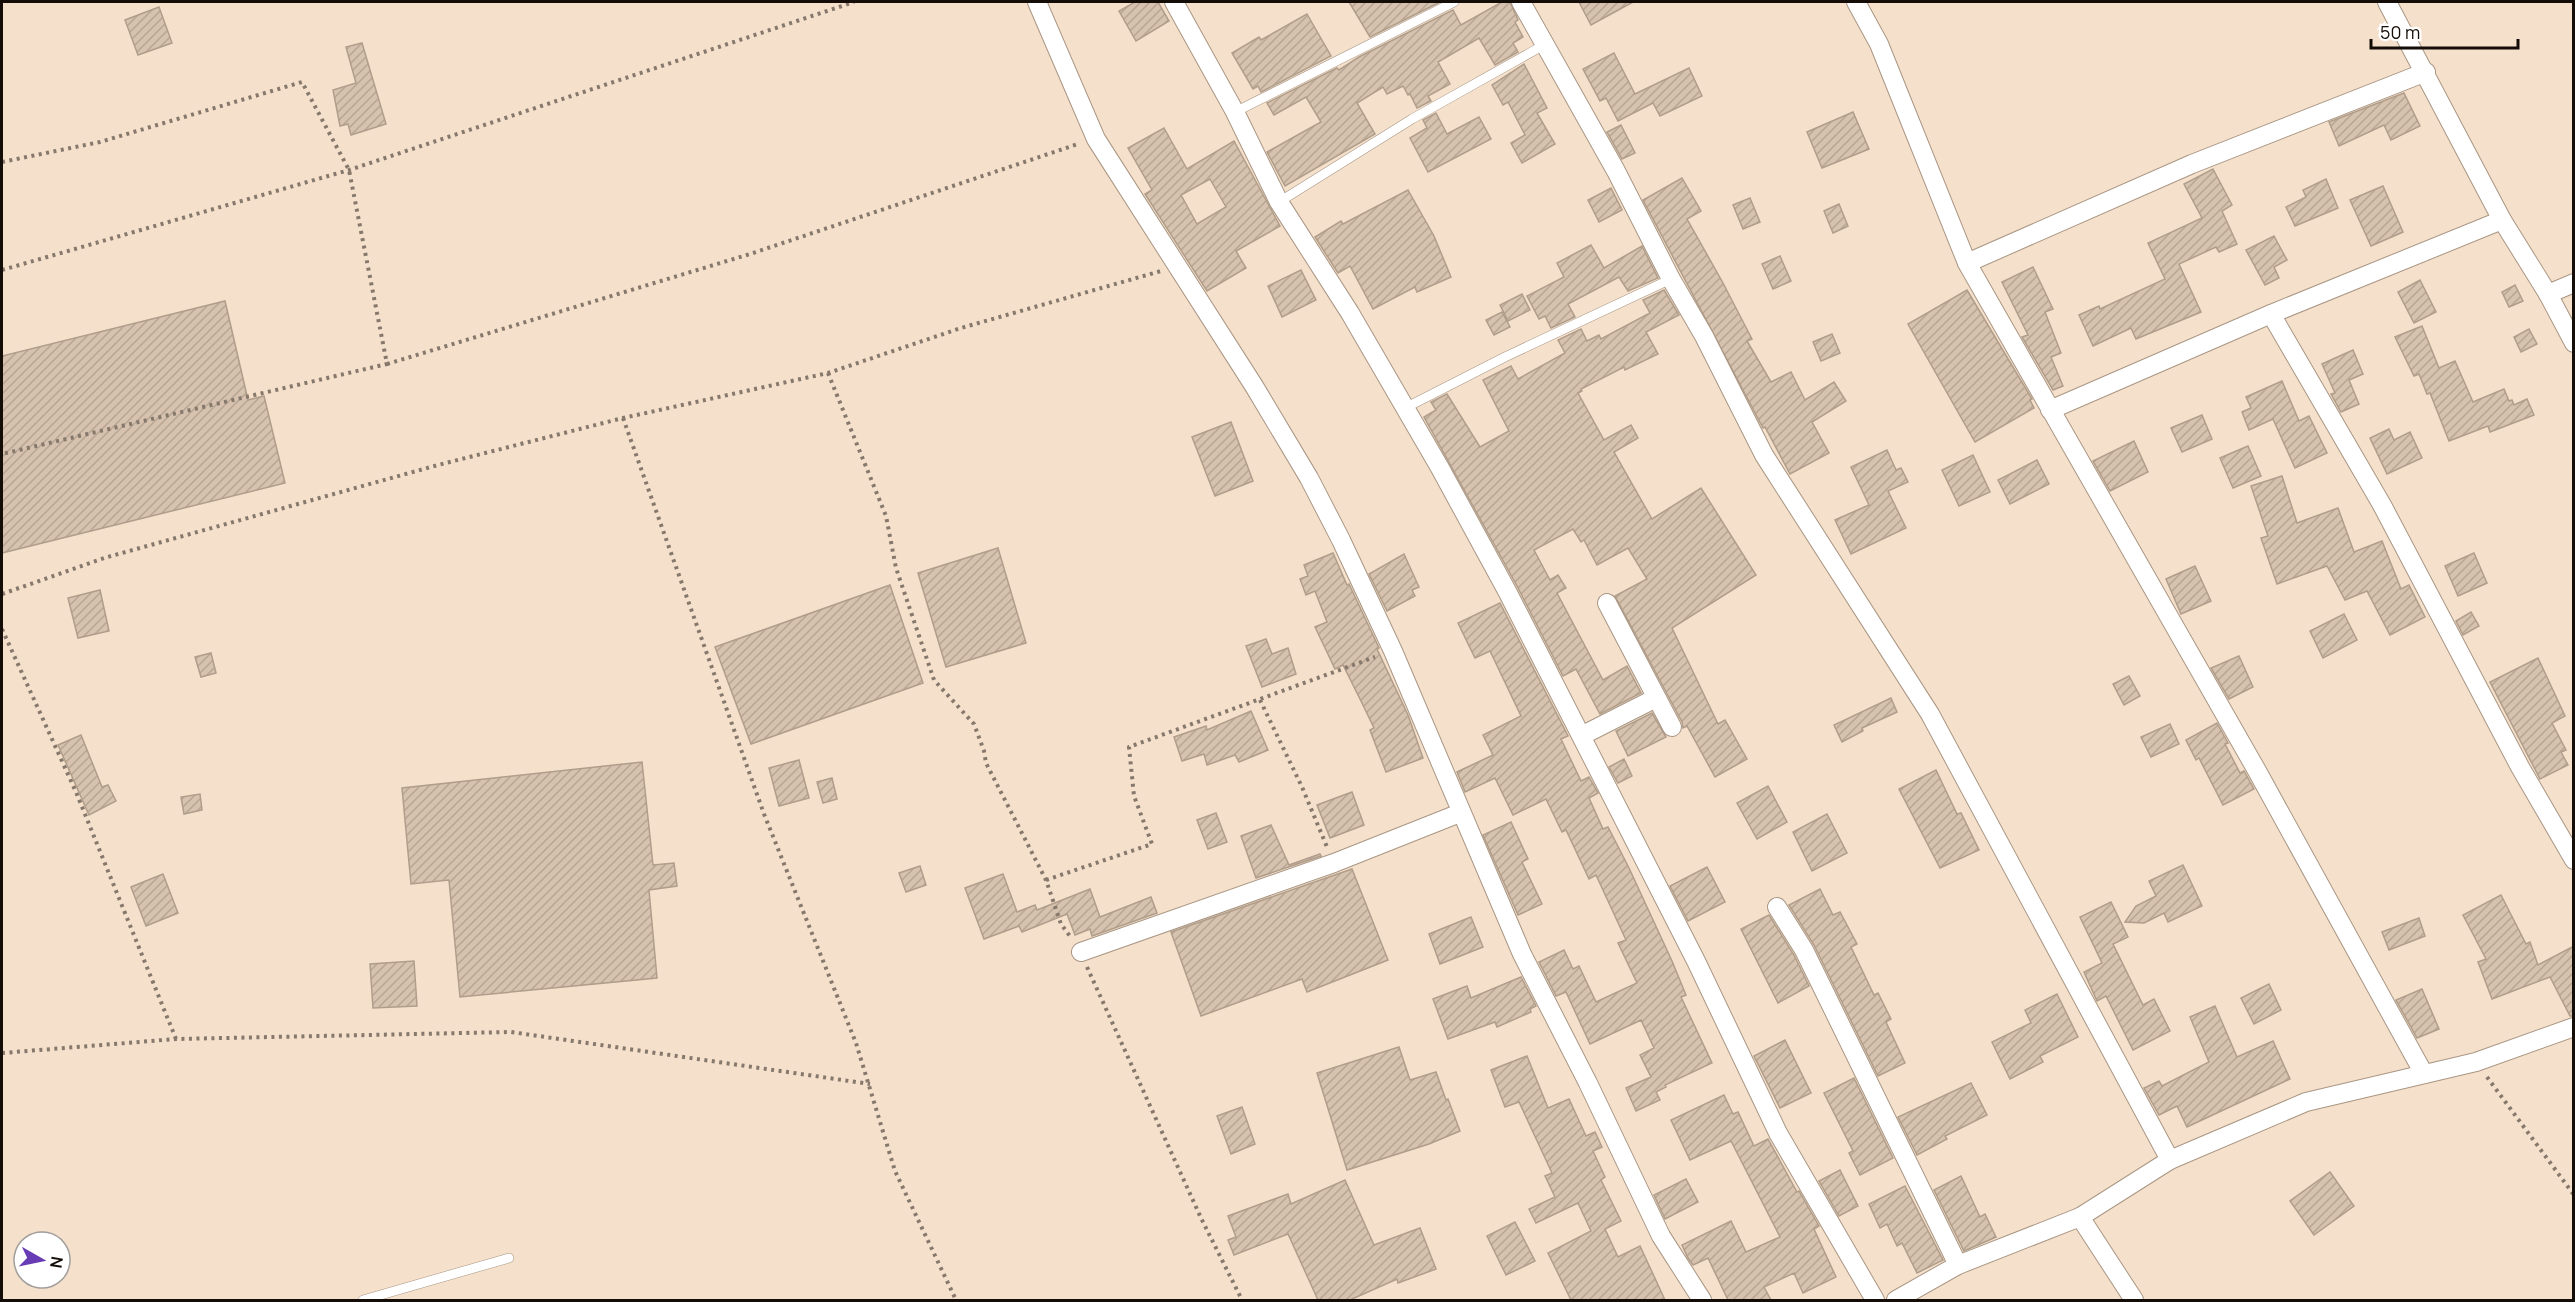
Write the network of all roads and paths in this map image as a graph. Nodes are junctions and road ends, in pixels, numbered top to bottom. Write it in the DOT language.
graph roads {
  1 [pos="854,2"];
  2 [pos="1037,2"];
  3 [pos="1174,2"];
  4 [pos="1454,2"];
  5 [pos="1521,2"];
  6 [pos="1856,2"];
  7 [pos="2387,2"];
  8 [pos="1544,45"];
  9 [pos="2426,72"];
  10 [pos="1235,112"];
  11 [pos="1096,139"];
  12 [pos="2,162"];
  13 [pos="349,170"];
  14 [pos="1279,202"];
  15 [pos="2502,220"];
  16 [pos="1967,263"];
  17 [pos="1179,266"];
  18 [pos="2,270"];
  19 [pos="1671,279"];
  20 [pos="2574,283"];
  21 [pos="2548,294"];
  22 [pos="2271,314"];
  23 [pos="2574,343"];
  24 [pos="387,363"];
  25 [pos="828,373"];
  26 [pos="1405,408"];
  27 [pos="2050,410"];
  28 [pos="623,418"];
  29 [pos="2,454"];
  30 [pos="2,594"];
  31 [pos="1607,603"];
  32 [pos="2,629"];
  33 [pos="1393,651"];
  34 [pos="1656,698"];
  35 [pos="1260,700"];
  36 [pos="1672,727"];
  37 [pos="1582,735"];
  38 [pos="1460,813"];
  39 [pos="2574,860"];
  40 [pos="1334,862"];
  41 [pos="1046,880"];
  42 [pos="1777,907"];
  43 [pos="1081,952"];
  44 [pos="2574,1027"];
  45 [pos="176,1039"];
  46 [pos="2,1053"];
  47 [pos="2476,1062"];
  48 [pos="2424,1074"];
  49 [pos="870,1084"];
  50 [pos="2170,1160"];
  51 [pos="2574,1195"];
  52 [pos="2080,1216"];
  53 [pos="509,1258"];
  54 [pos="1958,1265"];
  55 [pos="363,1300"];
  56 [pos="956,1300"];
  57 [pos="1242,1300"];
  58 [pos="1702,1300"];
  59 [pos="1875,1300"];
  60 [pos="1896,1300"];
  61 [pos="2134,1300"];
  1 -- 13 [label="path"];
  2 -- 11 [label="street"];
  3 -- 10 [label="street"];
  4 -- 10 [label="lane"];
  5 -- 8 [label="street"];
  6 -- 16 [label="street"];
  7 -- 9 [label="street"];
  8 -- 14 [label="lane"];
  8 -- 19 [label="street"];
  9 -- 15 [label="street"];
  9 -- 16 [label="street"];
  10 -- 14 [label="street"];
  11 -- 17 [label="street"];
  11 -- 24 [label="path"];
  12 -- 13 [label="path"];
  13 -- 18 [label="path"];
  13 -- 24 [label="path"];
  14 -- 26 [label="street"];
  15 -- 21 [label="street"];
  15 -- 22 [label="street"];
  16 -- 27 [label="street"];
  17 -- 25 [label="path"];
  17 -- 33 [label="street"];
  19 -- 26 [label="lane"];
  19 -- 50 [label="street"];
  20 -- 21 [label="street"];
  21 -- 23 [label="street"];
  22 -- 27 [label="street"];
  22 -- 39 [label="street"];
  24 -- 29 [label="path"];
  25 -- 28 [label="path"];
  25 -- 41 [label="path"];
  26 -- 37 [label="street"];
  27 -- 48 [label="street"];
  28 -- 30 [label="path"];
  28 -- 49 [label="path"];
  31 -- 34 [label="street"];
  32 -- 45 [label="path"];
  33 -- 35 [label="path"];
  33 -- 38 [label="street"];
  34 -- 36 [label="street"];
  34 -- 37 [label="street"];
  35 -- 40 [label="path"];
  35 -- 41 [label="path"];
  37 -- 59 [label="street"];
  38 -- 40 [label="street"];
  38 -- 58 [label="street"];
  40 -- 43 [label="street"];
  41 -- 43 [label="path"];
  42 -- 54 [label="street"];
  43 -- 57 [label="path"];
  44 -- 47 [label="street"];
  45 -- 46 [label="path"];
  45 -- 49 [label="path"];
  47 -- 48 [label="street"];
  47 -- 51 [label="path"];
  48 -- 50 [label="street"];
  49 -- 56 [label="path"];
  50 -- 52 [label="street"];
  52 -- 54 [label="street"];
  52 -- 61 [label="street"];
  53 -- 55 [label="lane"];
  54 -- 60 [label="street"];
}
